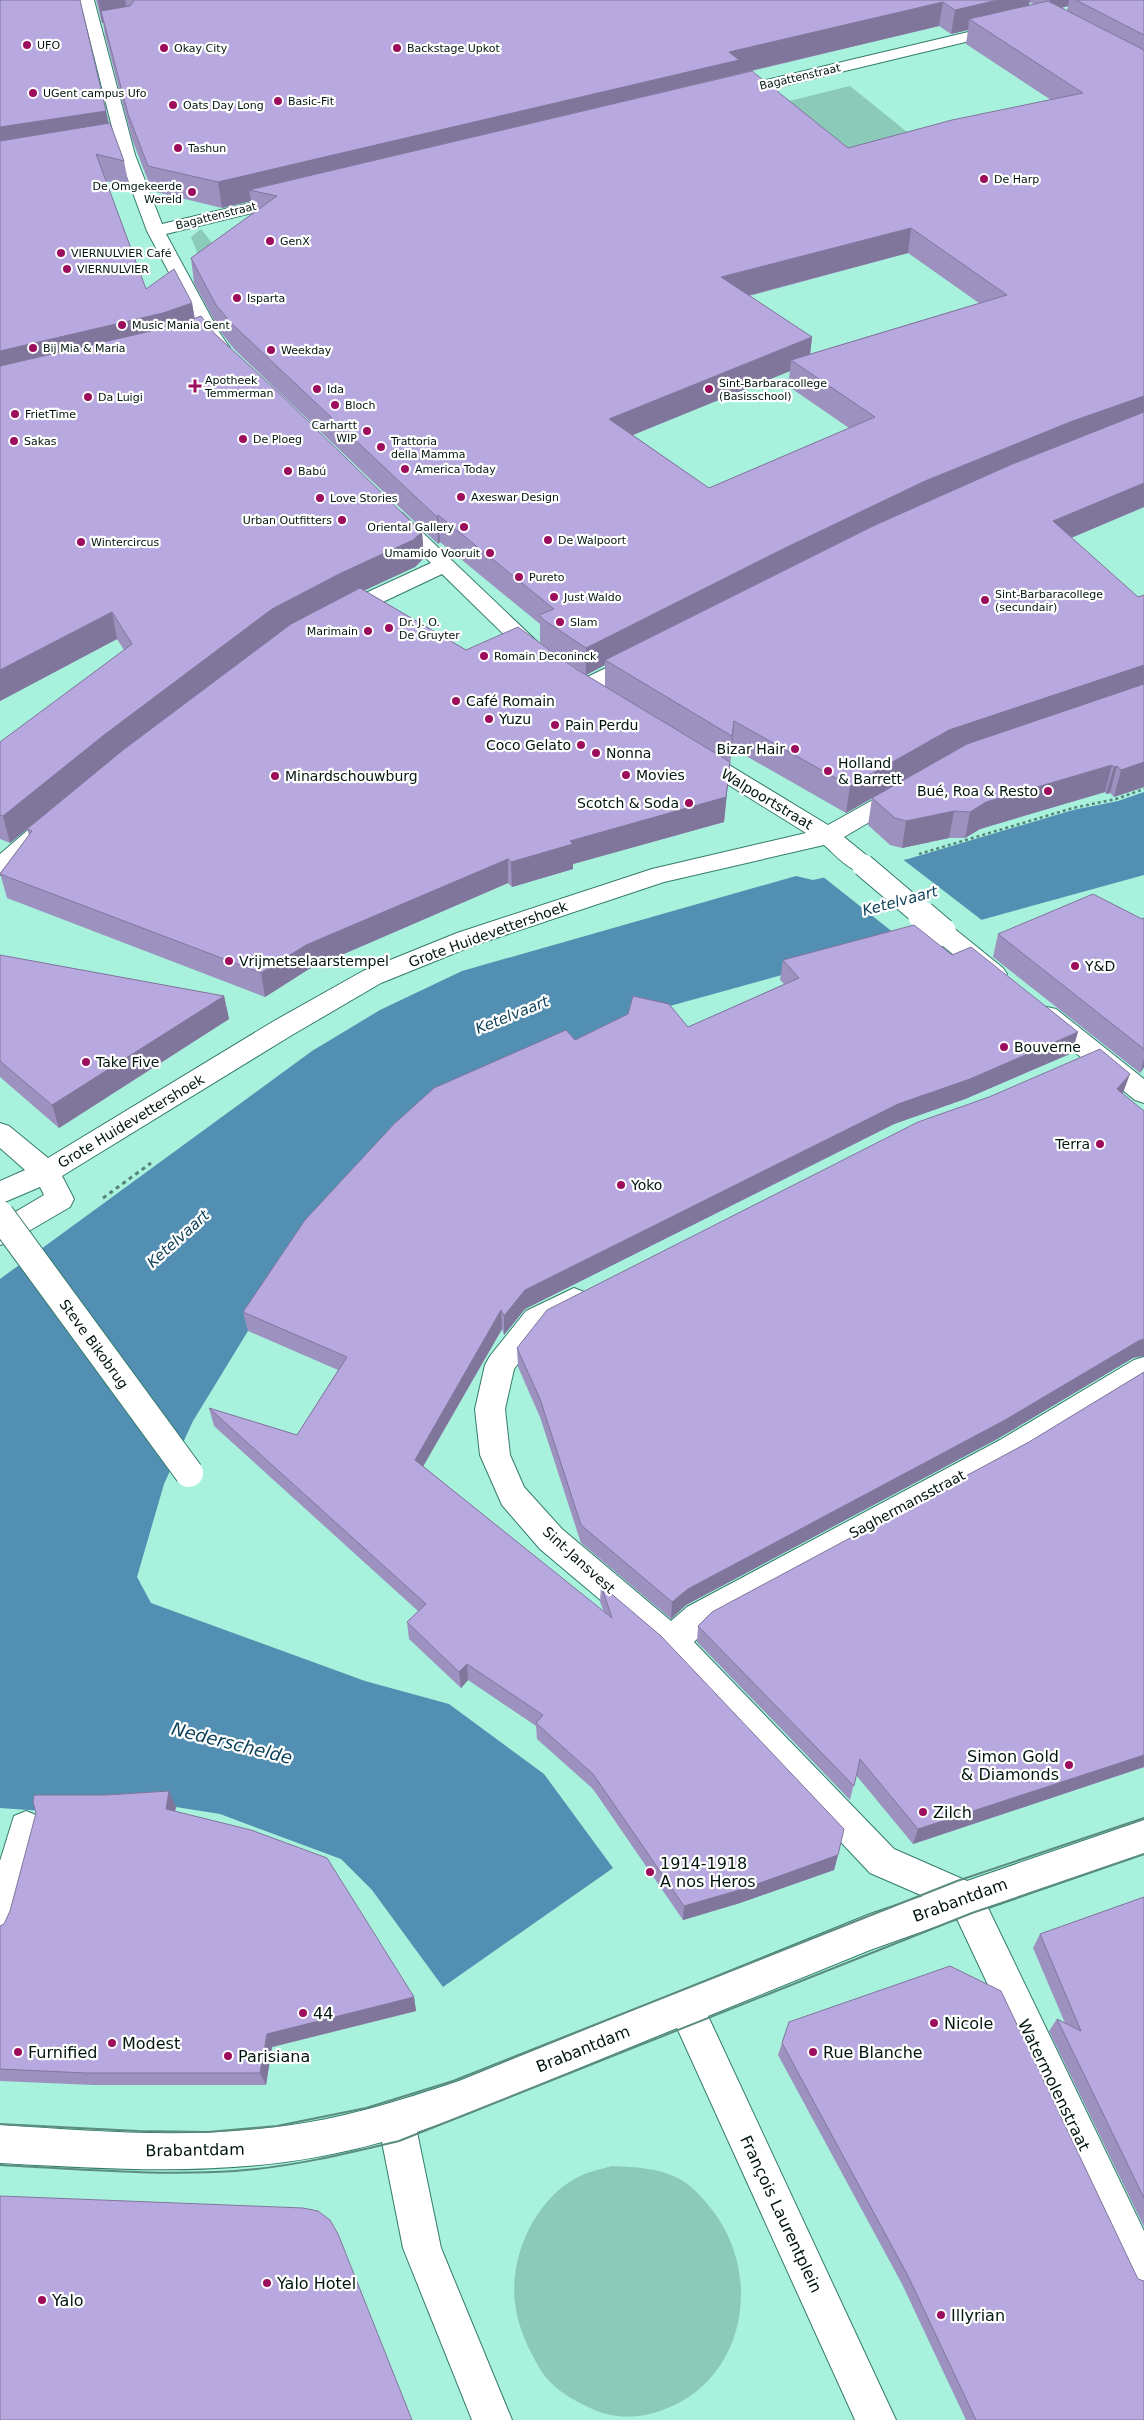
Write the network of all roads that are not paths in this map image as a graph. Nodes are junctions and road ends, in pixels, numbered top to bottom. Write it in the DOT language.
graph roads {
  1 [pos="87,0"];
  2 [pos="1018,25"];
  3 [pos="112,28"];
  4 [pos="95,31"];
  5 [pos="719,96"];
  6 [pos="122,140"];
  7 [pos="103,142"];
  8 [pos="303,196"];
  9 [pos="156,231"];
  10 [pos="210,333"];
  11 [pos="192,339"];
  12 [pos="233,360"];
  13 [pos="381,503"];
  14 [pos="444,565"];
  15 [pos="326,621"];
  16 [pos="654,650"];
  17 [pos="571,678"];
  18 [pos="608,702"];
  19 [pos="680,746"];
  20 [pos="920,783"];
  21 [pos="61,816"];
  22 [pos="828,836"];
  23 [pos="1,864"];
  24 [pos="1097,1055"];
  25 [pos="1071,1066"];
  26 [pos="1144,1093"];
  27 [pos="0,1133"];
  28 [pos="46,1172"];
  29 [pos="0,1193"];
  30 [pos="0,1215"];
  31 [pos="0,1234"];
  32 [pos="597,1288"];
  33 [pos="1144,1369"];
  34 [pos="189,1473"];
  35 [pos="672,1641"];
  36 [pos="26,1828"];
  37 [pos="1144,1836"];
  38 [pos="964,1898"];
  39 [pos="0,1924"];
  40 [pos="686,2008"];
  41 [pos="396,2121"];
  42 [pos="0,2144"];
  43 [pos="1144,2273"];
  44 [pos="492,2420"];
  45 [pos="876,2420"];
  1 -- 4 [label="street"];
  2 -- 5 [label="street, Bagattenstraat"];
  3 -- 4 [label="street"];
  4 -- 6 [label="street"];
  6 -- 7 [label="street"];
  6 -- 9 [label="street"];
  8 -- 9 [label="street, Bagattenstraat"];
  9 -- 10 [label="street"];
  10 -- 11 [label="street"];
  10 -- 12 [label="street"];
  13 -- 14 [label="street"];
  14 -- 15 [label="street"];
  14 -- 17 [label="street"];
  16 -- 17 [label="street"];
  17 -- 18 [label="street"];
  19 -- 22 [label="street, Walpoortstraat"];
  20 -- 22 [label="street, Grote Huidevettershoek"];
  21 -- 23 [label="street"];
  22 -- 24 [label="street, Walpoortstraat, bridge"];
  22 -- 28 [label="street, Grote Huidevettershoek"];
  24 -- 25 [label="street"];
  24 -- 26 [label="street, Walpoortstraat"];
  27 -- 28 [label="street"];
  28 -- 29 [label="street, Grote Huidevettershoek"];
  28 -- 31 [label="street"];
  30 -- 34 [label="street, Steve Bikobrug, bridge"];
  32 -- 35 [label="street, Sint-Jansvest"];
  33 -- 35 [label="street, Saghermansstraat"];
  35 -- 38 [label="street, Sint-Jansvest"];
  36 -- 39 [label="street"];
  37 -- 38 [label="street, Brabantdam"];
  38 -- 40 [label="street, Brabantdam"];
  38 -- 43 [label="street, Watermolenstraat"];
  40 -- 41 [label="street, Brabantdam"];
  40 -- 45 [label="street, François Laurentplein"];
  41 -- 42 [label="street, Brabantdam"];
  41 -- 44 [label="street"];
}
